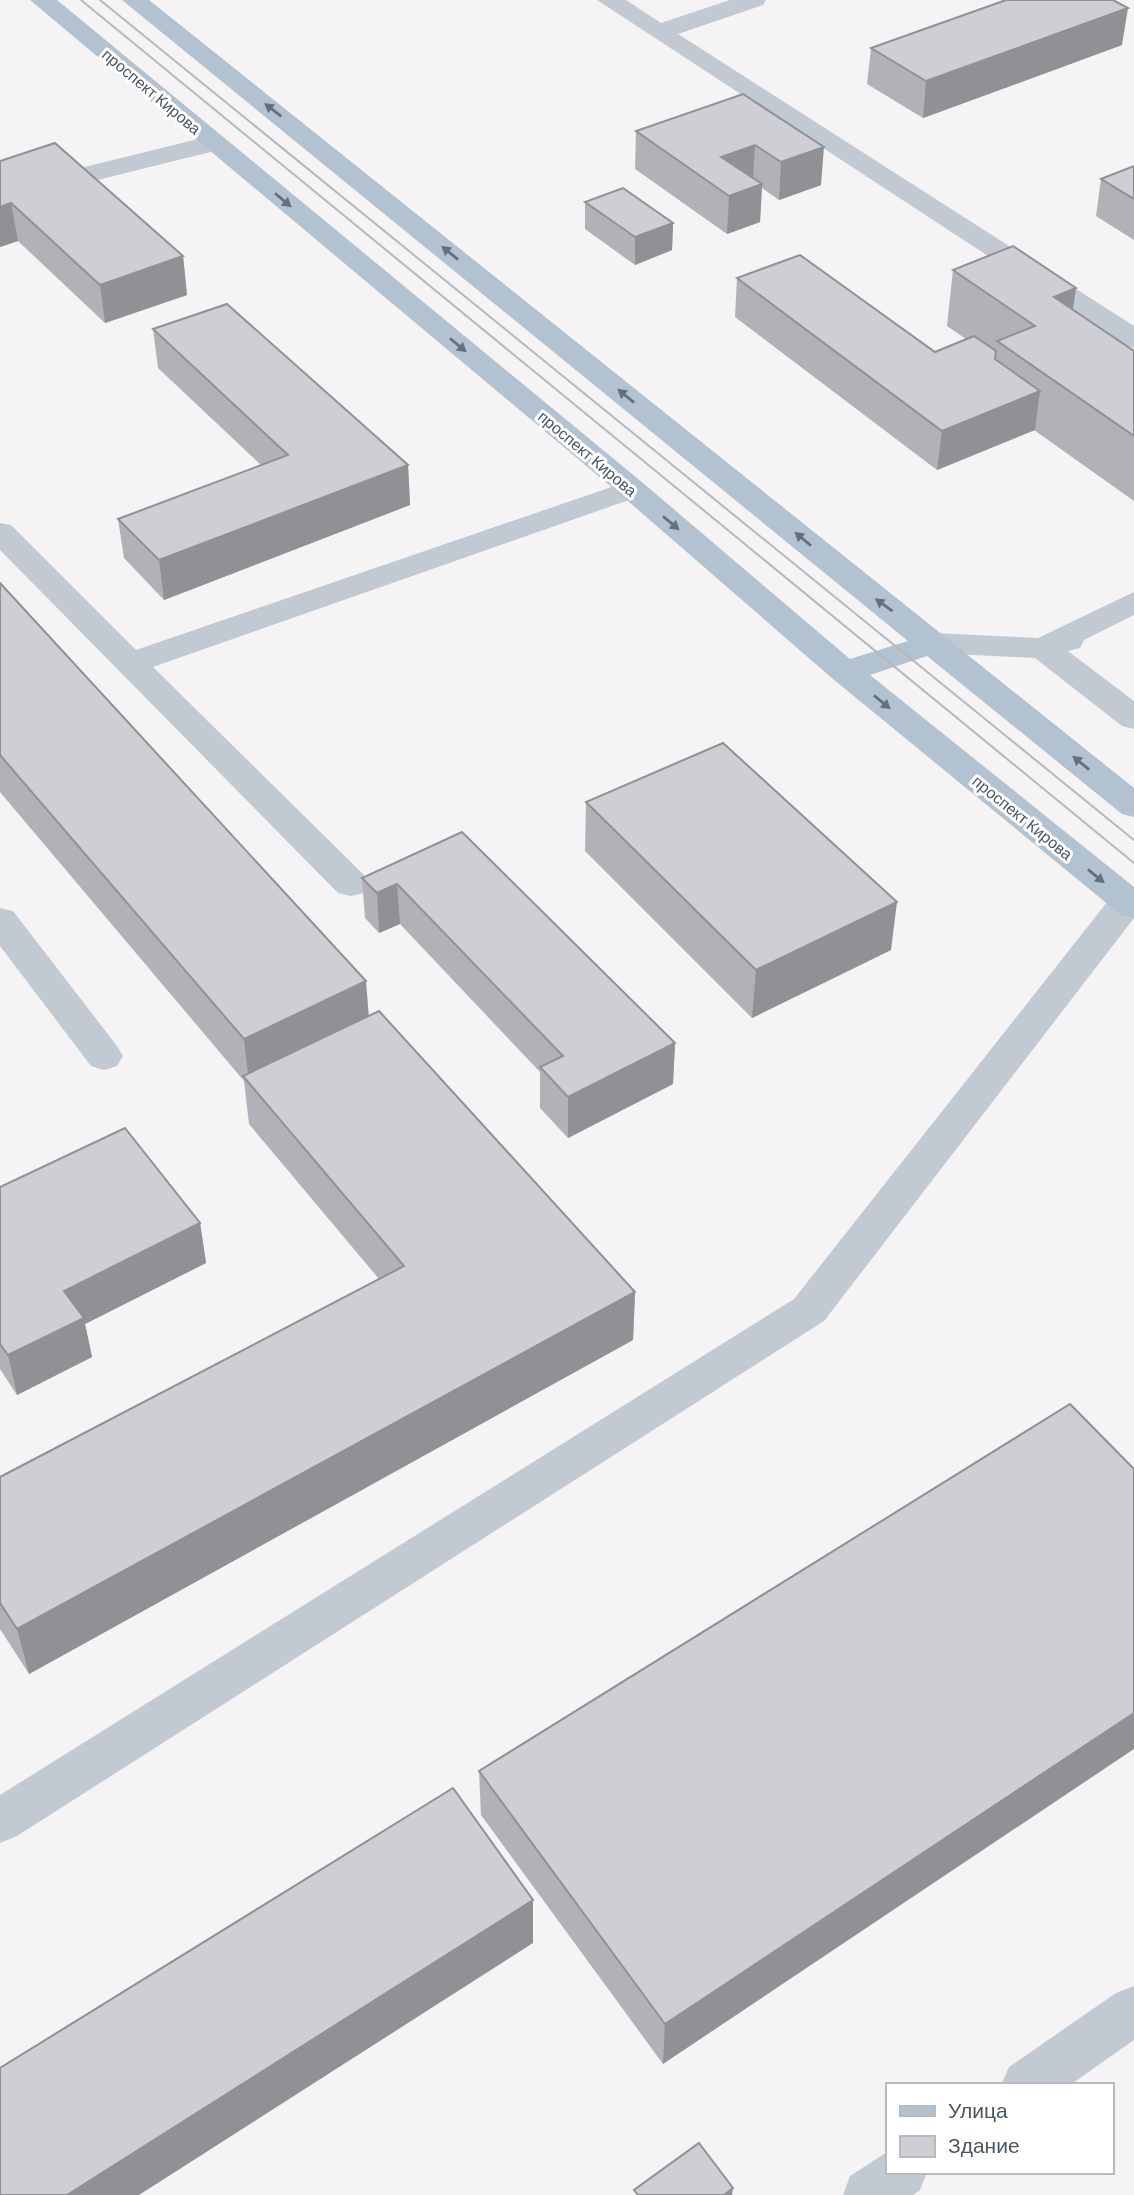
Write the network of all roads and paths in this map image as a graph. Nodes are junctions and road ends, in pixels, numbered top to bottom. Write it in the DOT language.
graph roads {
  1 [pos="42,0"];
  2 [pos="134,0"];
  3 [pos="609,0"];
  4 [pos="754,0"];
  5 [pos="658,32"];
  6 [pos="214,143"];
  7 [pos="0,197"];
  8 [pos="1134,339"];
  9 [pos="632,489"];
  10 [pos="0,532"];
  11 [pos="1134,602"];
  12 [pos="1134,625"];
  13 [pos="935,643"];
  14 [pos="1044,648"];
  15 [pos="131,663"];
  16 [pos="845,672"];
  17 [pos="1134,718"];
  18 [pos="1134,806"];
  19 [pos="351,884"];
  20 [pos="1132,902"];
  21 [pos="0,920"];
  22 [pos="104,1056"];
  23 [pos="0,1821"];
  24 [pos="1134,2010"];
  25 [pos="1030,2083"];
  26 [pos="898,2174"];
  27 [pos="869,2195"];
  1 -- 6 [label="main road, проспект Кирова"];
  13 -- 2 [label="main road, one-way"];
  3 -- 5 [label="lane"];
  4 -- 5 [label="lane"];
  5 -- 8 [label="lane"];
  6 -- 7 [label="lane"];
  6 -- 9 [label="main road, проспект Кирова, one-way"];
  9 -- 15 [label="lane"];
  9 -- 16 [label="main road, проспект Кирова, one-way"];
  10 -- 15 [label="lane"];
  11 -- 14 [label="lane"];
  12 -- 14 [label="lane"];
  13 -- 14 [label="lane"];
  13 -- 16 [label="main road"];
  18 -- 13 [label="main road, one-way"];
  14 -- 17 [label="lane"];
  15 -- 19 [label="lane"];
  16 -- 20 [label="main road, проспект Кирова, one-way"];
  20 -- 23 [label="lane"];
  21 -- 22 [label="lane"];
  24 -- 25 [label="lane"];
  26 -- 27 [label="lane"];
}
